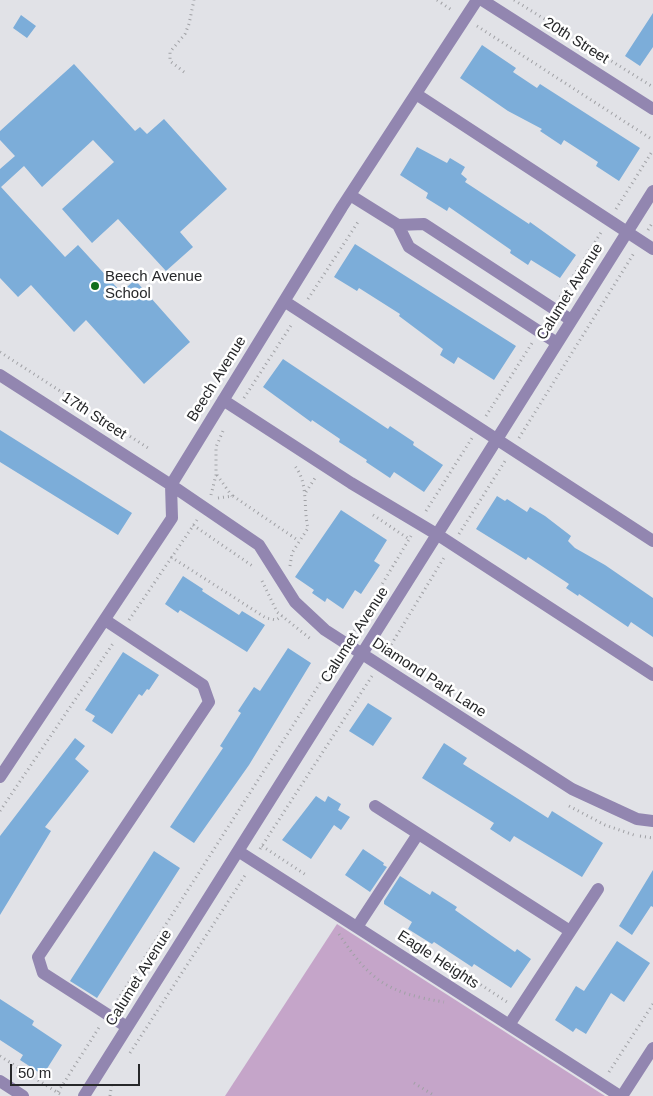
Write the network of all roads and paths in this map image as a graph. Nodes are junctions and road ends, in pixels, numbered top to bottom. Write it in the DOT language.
graph roads {
  1 [pos="194,0"];
  2 [pos="436,0"];
  3 [pos="477,0"];
  4 [pos="482,0"];
  5 [pos="514,0"];
  6 [pos="465,19"];
  7 [pos="184,72"];
  8 [pos="653,87"];
  9 [pos="416,94"];
  10 [pos="653,109"];
  11 [pos="653,140"];
  12 [pos="653,191"];
  13 [pos="350,195"];
  14 [pos="358,222"];
  15 [pos="653,222"];
  16 [pos="398,225"];
  17 [pos="627,231"];
  18 [pos="641,241"];
  19 [pos="653,248"];
  20 [pos="284,301"];
  21 [pos="300,311"];
  22 [pos="571,320"];
  23 [pos="557,342"];
  24 [pos="0,352"];
  25 [pos="0,376"];
  26 [pos="223,400"];
  27 [pos="237,409"];
  28 [pos="497,440"];
  29 [pos="148,448"];
  30 [pos="512,449"];
  31 [pos="289,462"];
  32 [pos="216,475"];
  33 [pos="315,478"];
  34 [pos="171,485"];
  35 [pos="305,492"];
  36 [pos="232,496"];
  37 [pos="204,508"];
  38 [pos="193,524"];
  39 [pos="438,534"];
  40 [pos="410,539"];
  41 [pos="299,541"];
  42 [pos="653,541"];
  43 [pos="452,544"];
  44 [pos="171,557"];
  45 [pos="291,570"];
  46 [pos="258,571"];
  47 [pos="262,579"];
  48 [pos="282,616"];
  49 [pos="104,620"];
  50 [pos="348,625"];
  51 [pos="355,630"];
  52 [pos="122,631"];
  53 [pos="316,643"];
  54 [pos="346,644"];
  55 [pos="330,653"];
  56 [pos="362,654"];
  57 [pos="337,658"];
  58 [pos="379,665"];
  59 [pos="653,676"];
  60 [pos="0,777"];
  61 [pos="375,806"];
  62 [pos="0,811"];
  63 [pos="653,821"];
  64 [pos="418,834"];
  65 [pos="238,851"];
  66 [pos="253,860"];
  67 [pos="246,873"];
  68 [pos="254,878"];
  69 [pos="598,889"];
  70 [pos="357,927"];
  71 [pos="331,928"];
  72 [pos="570,931"];
  73 [pos="447,1002"];
  74 [pos="653,1004"];
  75 [pos="108,1014"];
  76 [pos="509,1025"];
  77 [pos="127,1027"];
  78 [pos="653,1048"];
  79 [pos="0,1056"];
  80 [pos="126,1060"];
  81 [pos="116,1076"];
  82 [pos="0,1081"];
  83 [pos="414,1083"];
  84 [pos="602,1084"];
  85 [pos="58,1092"];
  86 [pos="23,1096"];
  87 [pos="63,1096"];
  88 [pos="84,1096"];
  89 [pos="110,1096"];
  90 [pos="435,1096"];
  91 [pos="621,1096"];
  1 -- 7 [label="path"];
  2 -- 6 [label="path"];
  3 -- 6 [label="street, Beech Avenue"];
  4 -- 10 [label="street, 20th Street"];
  5 -- 8 [label="path"];
  6 -- 9 [label="street, Beech Avenue"];
  6 -- 11 [label="path"];
  9 -- 13 [label="street, Beech Avenue"];
  9 -- 17 [label="street"];
  12 -- 17 [label="street, Calumet Avenue"];
  13 -- 16 [label="street"];
  13 -- 20 [label="street, Beech Avenue"];
  14 -- 21 [label="path"];
  15 -- 18 [label="path"];
  16 -- 22 [label="street"];
  16 -- 23 [label="street"];
  17 -- 18 [label="street"];
  17 -- 22 [label="street, Calumet Avenue"];
  18 -- 19 [label="street"];
  18 -- 30 [label="path"];
  20 -- 21 [label="street"];
  20 -- 26 [label="street, Beech Avenue"];
  21 -- 27 [label="path"];
  21 -- 28 [label="street"];
  22 -- 23 [label="street, Calumet Avenue"];
  23 -- 28 [label="street, Calumet Avenue"];
  24 -- 29 [label="path"];
  25 -- 34 [label="street, 17th Street"];
  26 -- 27 [label="street"];
  26 -- 34 [label="street, Beech Avenue"];
  27 -- 32 [label="path"];
  27 -- 39 [label="street"];
  28 -- 30 [label="street"];
  28 -- 39 [label="street, Calumet Avenue"];
  30 -- 42 [label="street"];
  30 -- 43 [label="path"];
  31 -- 35 [label="path"];
  32 -- 36 [label="path"];
  32 -- 36 [label="path"];
  33 -- 35 [label="path"];
  34 -- 37 [label="street, Diamond Park Lane"];
  34 -- 49 [label="street"];
  35 -- 41 [label="path"];
  36 -- 41 [label="path"];
  37 -- 38 [label="path"];
  37 -- 54 [label="street, Diamond Park Lane"];
  38 -- 44 [label="path"];
  38 -- 46 [label="path"];
  39 -- 43 [label="street"];
  39 -- 56 [label="street, Calumet Avenue"];
  40 -- 51 [label="path"];
  41 -- 45 [label="path"];
  43 -- 58 [label="path"];
  43 -- 59 [label="street"];
  44 -- 48 [label="path"];
  44 -- 52 [label="path"];
  47 -- 48 [label="path"];
  48 -- 53 [label="path"];
  49 -- 52 [label="street"];
  49 -- 60 [label="street"];
  50 -- 51 [label="path"];
  51 -- 54 [label="path"];
  52 -- 62 [label="path"];
  52 -- 75 [label="street"];
  54 -- 56 [label="street, Diamond Park Lane"];
  54 -- 57 [label="path"];
  55 -- 57 [label="path"];
  56 -- 58 [label="street, Diamond Park Lane"];
  56 -- 65 [label="street, Calumet Avenue"];
  57 -- 75 [label="path"];
  58 -- 63 [label="street, Diamond Park Lane"];
  58 -- 66 [label="path"];
  61 -- 64 [label="street"];
  64 -- 70 [label="street"];
  64 -- 72 [label="street"];
  65 -- 66 [label="street, Eagle Heights"];
  65 -- 77 [label="street, Calumet Avenue"];
  66 -- 67 [label="path"];
  66 -- 70 [label="street, Eagle Heights"];
  67 -- 68 [label="path"];
  67 -- 80 [label="path"];
  69 -- 72 [label="street"];
  70 -- 76 [label="street, Eagle Heights"];
  71 -- 73 [label="path"];
  72 -- 76 [label="street"];
  74 -- 84 [label="path"];
  75 -- 77 [label="street"];
  75 -- 85 [label="path"];
  76 -- 84 [label="street, Eagle Heights"];
  77 -- 88 [label="street, Calumet Avenue"];
  78 -- 91 [label="street"];
  79 -- 85 [label="path"];
  81 -- 89 [label="path"];
  82 -- 86 [label="street"];
  83 -- 90 [label="path"];
  84 -- 91 [label="street, Eagle Heights"];
  85 -- 87 [label="path"];
}
